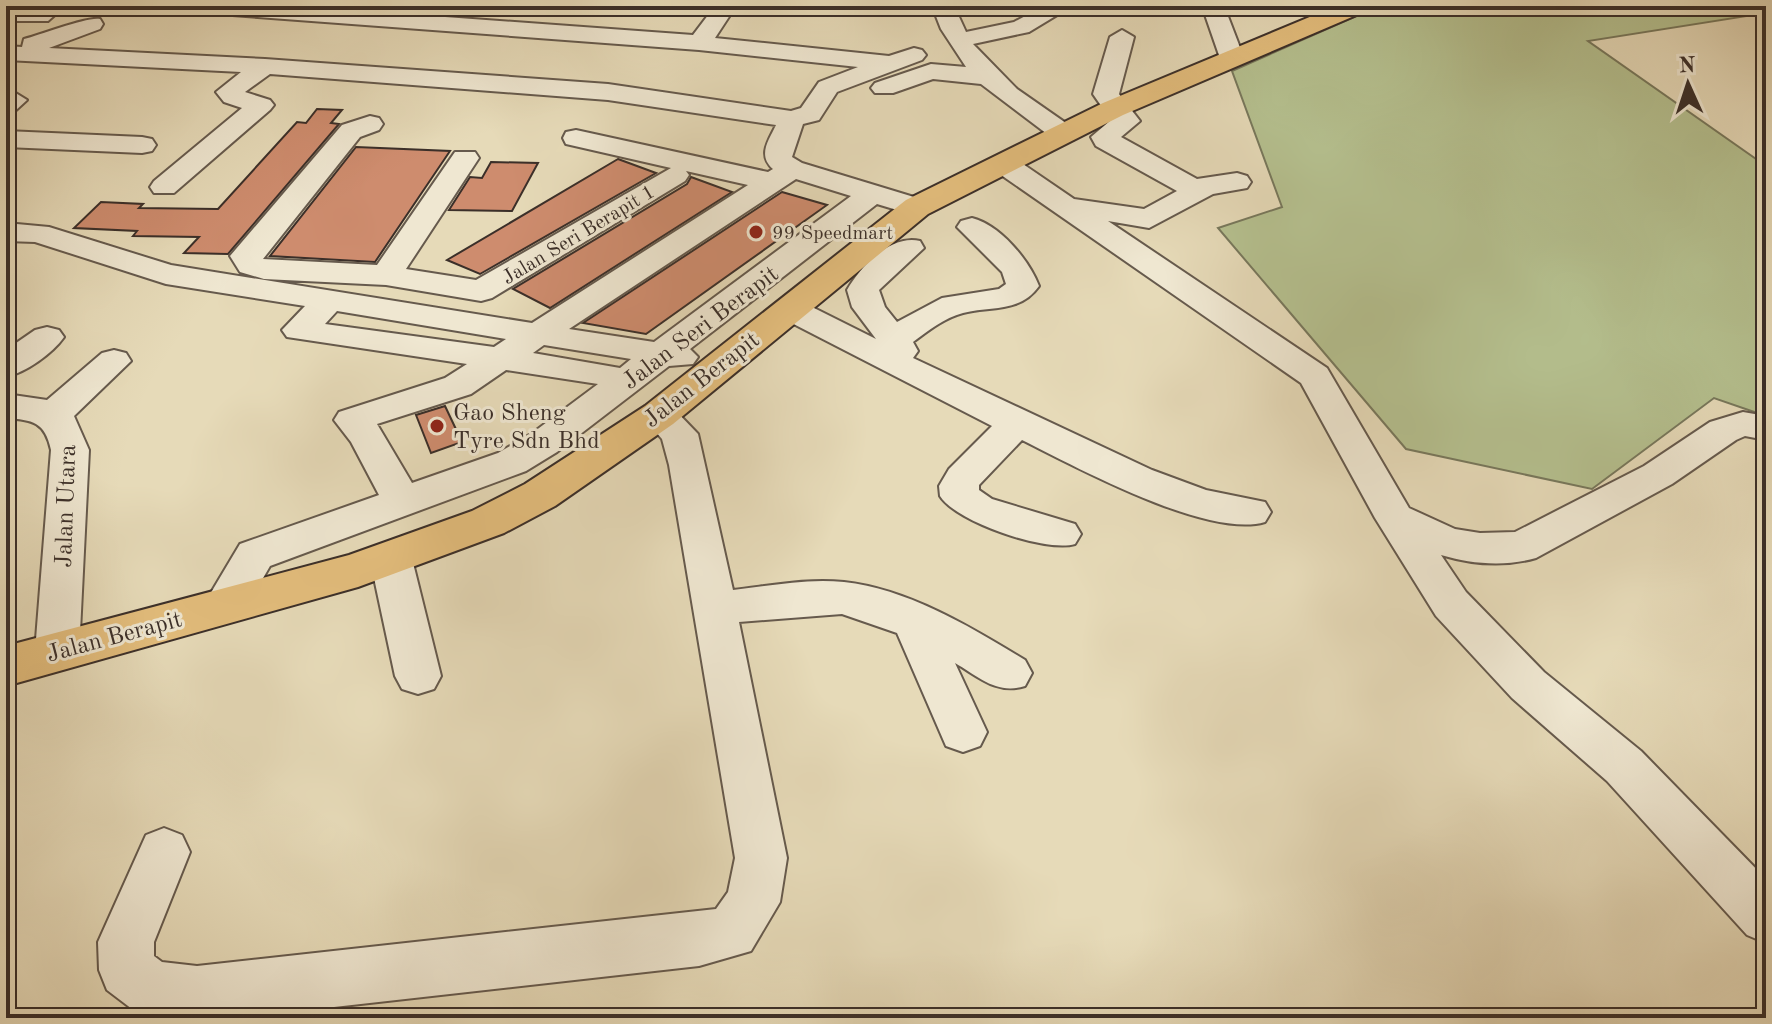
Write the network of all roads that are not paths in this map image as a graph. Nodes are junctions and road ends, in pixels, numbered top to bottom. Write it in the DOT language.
graph roads {
  1 [pos="54,6"];
  2 [pos="69,6"];
  3 [pos="205,6"];
  4 [pos="321,6"];
  5 [pos="371,6"];
  6 [pos="943,6"];
  7 [pos="1061,6"];
  8 [pos="1213,6"];
  9 [pos="726,7"];
  10 [pos="302,9"];
  11 [pos="1335,9"];
  12 [pos="6,14"];
  13 [pos="92,24"];
  14 [pos="1122,37"];
  15 [pos="652,39"];
  16 [pos="960,40"];
  17 [pos="699,43"];
  18 [pos="12,50"];
  19 [pos="914,55"];
  20 [pos="1232,58"];
  21 [pos="887,63"];
  22 [pos="265,66"];
  23 [pos="985,77"];
  24 [pos="882,89"];
  25 [pos="608,92"];
  26 [pos="1113,109"];
  27 [pos="792,119"];
  28 [pos="370,124"];
  29 [pos="1064,134"];
  30 [pos="576,138"];
  31 [pos="6,139"];
  32 [pos="142,145"];
  33 [pos="465,158"];
  34 [pos="1004,164"];
  35 [pos="675,175"];
  36 [pos="782,175"];
  37 [pos="1237,182"];
  38 [pos="164,187"];
  39 [pos="1202,189"];
  40 [pos="872,194"];
  41 [pos="1060,205"];
  42 [pos="917,207"];
  43 [pos="972,227"];
  44 [pos="22,232"];
  45 [pos="909,248"];
  46 [pos="401,278"];
  47 [pos="328,302"];
  48 [pos="790,309"];
  49 [pos="382,310"];
  50 [pos="539,333"];
  51 [pos="47,337"];
  52 [pos="894,350"];
  53 [pos="667,353"];
  54 [pos="500,359"];
  55 [pos="114,361"];
  56 [pos="6,366"];
  57 [pos="715,368"];
  58 [pos="627,383"];
  59 [pos="6,406"];
  60 [pos="54,414"];
  61 [pos="659,415"];
  62 [pos="1016,424"];
  63 [pos="1766,428"];
  64 [pos="403,502"];
  65 [pos="1251,512"];
  66 [pos="1395,518"];
  67 [pos="1061,534"];
  68 [pos="391,559"];
  69 [pos="225,606"];
  70 [pos="712,609"];
  71 [pos="916,625"];
  72 [pos="57,652"];
  73 [pos="6,666"];
  74 [pos="1009,673"];
  75 [pos="418,676"];
  76 [pos="963,732"];
  77 [pos="164,852"];
  78 [pos="1766,917"];
  1 -- 12 [label="street"];
  2 -- 18 [label="street"];
  3 -- 10 [label="street"];
  4 -- 5 [label="street"];
  6 -- 16 [label="street"];
  7 -- 16 [label="street"];
  8 -- 20 [label="street"];
  9 -- 17 [label="street"];
  10 -- 15 [label="street"];
  11 -- 20 [label="main road, Jalan Berapit"];
  13 -- 18 [label="street"];
  14 -- 26 [label="street"];
  15 -- 17 [label="street"];
  15 -- 25 [label="street"];
  16 -- 23 [label="street"];
  17 -- 21 [label="street"];
  18 -- 22 [label="street"];
  19 -- 21 [label="street"];
  20 -- 26 [label="main road, Jalan Berapit"];
  21 -- 27 [label="street"];
  22 -- 25 [label="street"];
  22 -- 38 [label="street"];
  23 -- 24 [label="street"];
  23 -- 29 [label="street"];
  25 -- 27 [label="street"];
  26 -- 29 [label="main road, Jalan Berapit"];
  26 -- 39 [label="street"];
  27 -- 36 [label="street"];
  28 -- 46 [label="street, Jalan Seri Berapit 1"];
  29 -- 34 [label="main road, Jalan Berapit"];
  30 -- 36 [label="street"];
  31 -- 32 [label="street"];
  33 -- 46 [label="street"];
  34 -- 41 [label="street"];
  34 -- 42 [label="main road, Jalan Berapit"];
  35 -- 46 [label="street, Jalan Seri Berapit 1"];
  36 -- 40 [label="street"];
  36 -- 50 [label="street"];
  37 -- 39 [label="street"];
  39 -- 41 [label="street"];
  40 -- 42 [label="street"];
  40 -- 53 [label="street, Jalan Seri Berapit"];
  41 -- 66 [label="street"];
  42 -- 48 [label="main road, Jalan Berapit"];
  43 -- 52 [label="street"];
  44 -- 47 [label="street"];
  45 -- 52 [label="street"];
  46 -- 49 [label="street"];
  47 -- 49 [label="street"];
  47 -- 54 [label="street"];
  48 -- 52 [label="street"];
  48 -- 57 [label="main road, Jalan Berapit"];
  49 -- 50 [label="street"];
  50 -- 53 [label="street"];
  50 -- 54 [label="street"];
  51 -- 56 [label="street"];
  52 -- 62 [label="street"];
  53 -- 57 [label="street"];
  53 -- 58 [label="street, Jalan Seri Berapit"];
  54 -- 58 [label="street"];
  54 -- 64 [label="street"];
  55 -- 60 [label="street"];
  57 -- 61 [label="main road, Jalan Berapit"];
  58 -- 64 [label="street, Jalan Seri Berapit"];
  59 -- 60 [label="street, Jalan Utara"];
  60 -- 72 [label="street, Jalan Utara"];
  61 -- 68 [label="main road, Jalan Berapit"];
  61 -- 70 [label="street"];
  62 -- 65 [label="street"];
  62 -- 67 [label="street"];
  63 -- 66 [label="street"];
  64 -- 69 [label="street, Jalan Seri Berapit"];
  66 -- 78 [label="street"];
  68 -- 69 [label="main road, Jalan Berapit"];
  68 -- 75 [label="street"];
  69 -- 72 [label="main road, Jalan Berapit"];
  70 -- 71 [label="street"];
  70 -- 77 [label="street"];
  71 -- 74 [label="street"];
  71 -- 76 [label="street"];
  72 -- 73 [label="main road, Jalan Berapit"];
}
